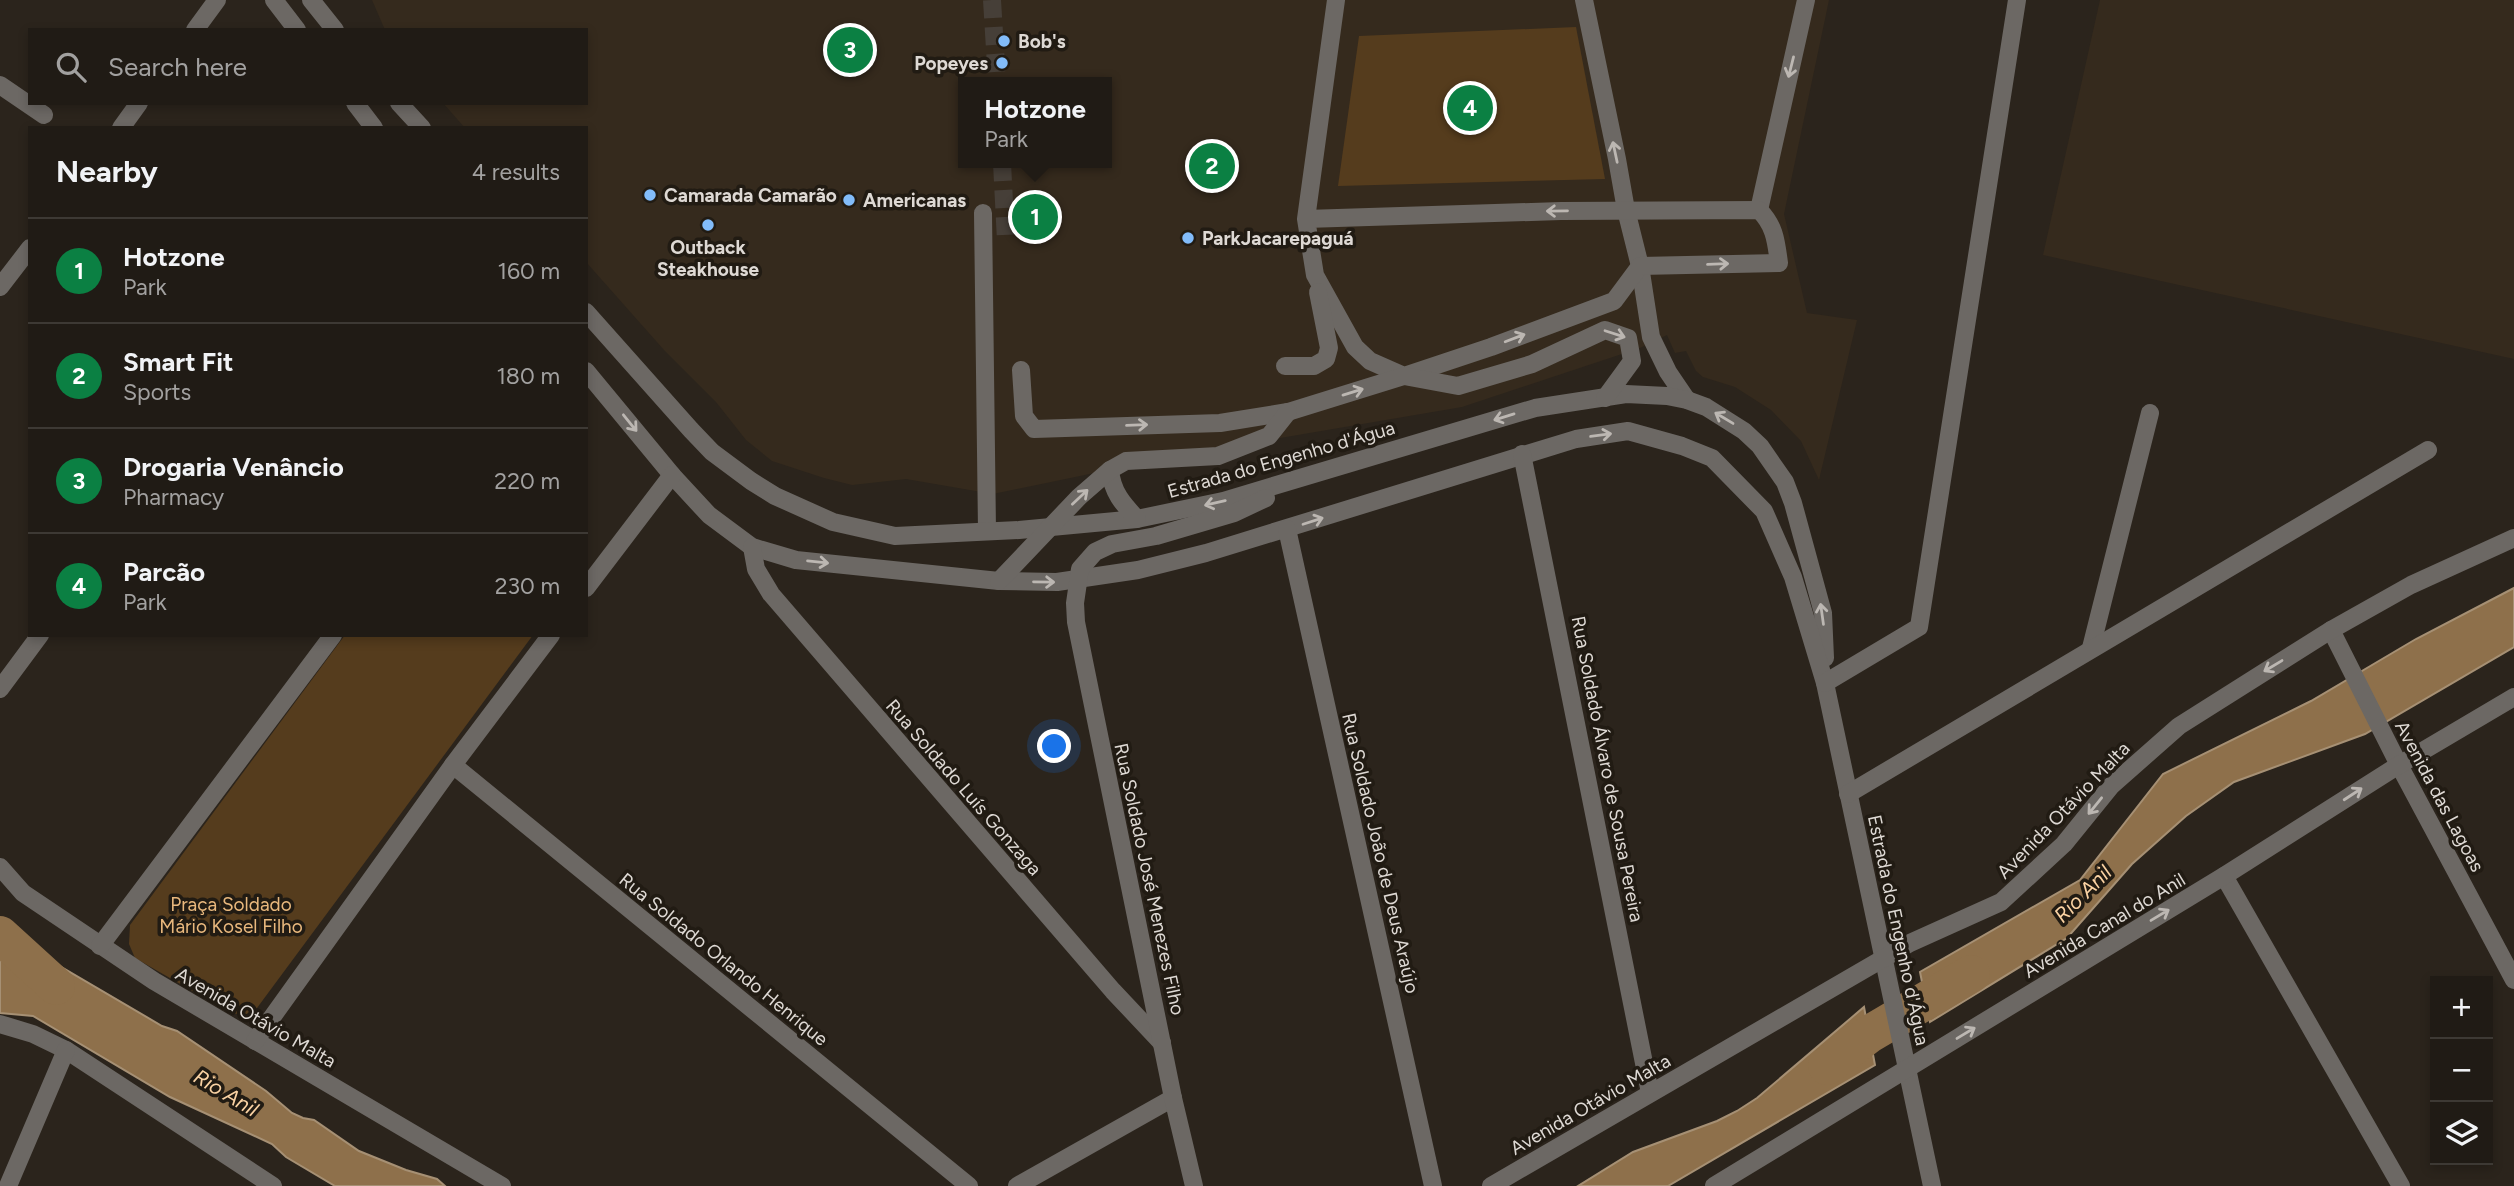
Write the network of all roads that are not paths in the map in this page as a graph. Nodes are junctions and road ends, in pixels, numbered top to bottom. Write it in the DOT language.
graph roads {
  1 [pos="217,0"];
  2 [pos="274,0"];
  3 [pos="312,0"];
  4 [pos="1336,0"];
  5 [pos="1584,0"];
  6 [pos="1806,0"];
  7 [pos="2017,0"];
  8 [pos="196,28"];
  9 [pos="295,28"];
  10 [pos="333,28"];
  11 [pos="0,85"];
  12 [pos="28,104"];
  13 [pos="29,105"];
  14 [pos="138,105"];
  15 [pos="357,105"];
  16 [pos="401,105"];
  17 [pos="44,115"];
  18 [pos="122,126"];
  19 [pos="372,126"];
  20 [pos="420,126"];
  21 [pos="1626,210"];
  22 [pos="1759,210"];
  23 [pos="983,213"];
  24 [pos="1306,219"];
  25 [pos="28,251"];
  26 [pos="1640,266"];
  27 [pos="1314,275"];
  28 [pos="0,287"];
  29 [pos="588,314"];
  30 [pos="1285,366"];
  31 [pos="1021,370"];
  32 [pos="588,373"];
  33 [pos="1404,376"];
  34 [pos="1605,398"];
  35 [pos="1687,400"];
  36 [pos="1288,412"];
  37 [pos="2150,413"];
  38 [pos="2428,450"];
  39 [pos="1522,454"];
  40 [pos="1110,470"];
  41 [pos="1319,473"];
  42 [pos="672,475"];
  43 [pos="1137,519"];
  44 [pos="1051,526"];
  45 [pos="1287,529"];
  46 [pos="987,531"];
  47 [pos="2514,538"];
  48 [pos="752,547"];
  49 [pos="1079,579"];
  50 [pos="999,581"];
  51 [pos="588,585"];
  52 [pos="2331,630"];
  53 [pos="39,637"];
  54 [pos="332,637"];
  55 [pos="549,637"];
  56 [pos="2091,648"];
  57 [pos="1825,682"];
  58 [pos="0,690"];
  59 [pos="2514,697"];
  60 [pos="453,765"];
  61 [pos="2399,765"];
  62 [pos="1848,794"];
  63 [pos="0,867"];
  64 [pos="2224,876"];
  65 [pos="100,946"];
  66 [pos="1887,966"];
  67 [pos="2514,980"];
  68 [pos="3,1024"];
  69 [pos="255,1041"];
  70 [pos="1162,1043"];
  71 [pos="66,1050"];
  72 [pos="1908,1069"];
  73 [pos="1650,1093"];
  74 [pos="1173,1098"];
  75 [pos="8,1186"];
  76 [pos="273,1186"];
  77 [pos="502,1186"];
  78 [pos="970,1186"];
  79 [pos="1017,1186"];
  80 [pos="1194,1186"];
  81 [pos="1433,1186"];
  82 [pos="1491,1186"];
  83 [pos="1714,1186"];
  84 [pos="1932,1186"];
  85 [pos="2401,1186"];
  1 -- 8 [label="street"];
  2 -- 9 [label="street"];
  3 -- 10 [label="street"];
  4 -- 24 [label="street"];
  21 -- 5 [label="street, one-way"];
  6 -- 22 [label="street, one-way"];
  7 -- 57 [label="street"];
  11 -- 12 [label="street"];
  13 -- 17 [label="street"];
  14 -- 18 [label="street"];
  15 -- 19 [label="street"];
  16 -- 20 [label="street"];
  21 -- 22 [label="street"];
  21 -- 24 [label="street, one-way"];
  21 -- 26 [label="street"];
  26 -- 22 [label="street, one-way"];
  23 -- 46 [label="street"];
  24 -- 27 [label="street"];
  25 -- 28 [label="street"];
  33 -- 26 [label="street, one-way"];
  26 -- 35 [label="street"];
  27 -- 30 [label="street"];
  27 -- 33 [label="street"];
  29 -- 46 [label="street, Estrada do Engenho d'Água"];
  31 -- 36 [label="street, one-way"];
  32 -- 42 [label="street, Estrada do Engenho d'Água, one-way"];
  33 -- 34 [label="street, one-way"];
  36 -- 33 [label="street, one-way"];
  34 -- 35 [label="street, Estrada do Engenho d'Água"];
  34 -- 41 [label="street, Estrada do Engenho d'Água, one-way"];
  57 -- 35 [label="street, Estrada do Engenho d'Água, one-way"];
  36 -- 40 [label="street"];
  37 -- 56 [label="street"];
  38 -- 56 [label="street"];
  45 -- 39 [label="street, Estrada do Engenho d'Água, one-way"];
  39 -- 57 [label="street, Estrada do Engenho d'Água, one-way"];
  39 -- 73 [label="street, Rua Soldado Álvaro de Sousa Pereira"];
  40 -- 43 [label="street"];
  44 -- 40 [label="street, one-way"];
  41 -- 43 [label="street, Estrada do Engenho d'Água, one-way"];
  41 -- 49 [label="street"];
  42 -- 48 [label="street, Estrada do Engenho d'Água"];
  42 -- 51 [label="street"];
  43 -- 44 [label="street, Estrada do Engenho d'Água"];
  44 -- 46 [label="street, Estrada do Engenho d'Água"];
  44 -- 50 [label="street"];
  45 -- 49 [label="street, Estrada do Engenho d'Água"];
  45 -- 81 [label="street, Rua Soldado João de Deus Araújo"];
  47 -- 52 [label="street, Avenida Otávio Malta"];
  48 -- 50 [label="street, Estrada do Engenho d'Água, one-way"];
  48 -- 70 [label="street, Rua Soldado Luís Gonzaga"];
  50 -- 49 [label="street, Estrada do Engenho d'Água, one-way"];
  49 -- 70 [label="street, Rua Soldado José Menezes Filho"];
  52 -- 61 [label="street, Avenida das Lagoas"];
  52 -- 66 [label="street, Avenida Otávio Malta, one-way"];
  53 -- 58 [label="street"];
  54 -- 65 [label="street"];
  55 -- 60 [label="street"];
  56 -- 62 [label="street"];
  57 -- 62 [label="street, Estrada do Engenho d'Água"];
  59 -- 61 [label="street, Avenida Canal do Anil"];
  60 -- 69 [label="street"];
  60 -- 78 [label="street, Rua Soldado Orlando Henrique"];
  64 -- 61 [label="street, Avenida Canal do Anil, one-way"];
  61 -- 67 [label="street, Avenida das Lagoas"];
  62 -- 66 [label="street, Estrada do Engenho d'Água"];
  63 -- 65 [label="street, Avenida Otávio Malta"];
  72 -- 64 [label="street, Avenida Canal do Anil, one-way"];
  64 -- 85 [label="street"];
  65 -- 69 [label="street, Avenida Otávio Malta"];
  66 -- 72 [label="street, Estrada do Engenho d'Água"];
  66 -- 73 [label="street, Avenida Otávio Malta"];
  68 -- 71 [label="street"];
  69 -- 77 [label="street, Avenida Otávio Malta"];
  70 -- 74 [label="street, Rua Soldado José Menezes Filho"];
  71 -- 75 [label="street"];
  71 -- 76 [label="street"];
  72 -- 83 [label="street, Avenida Canal do Anil"];
  72 -- 84 [label="street, Estrada do Engenho d'Água"];
  73 -- 82 [label="street, Avenida Otávio Malta"];
  74 -- 79 [label="street"];
  74 -- 80 [label="street, Rua Soldado José Menezes Filho"];
}
